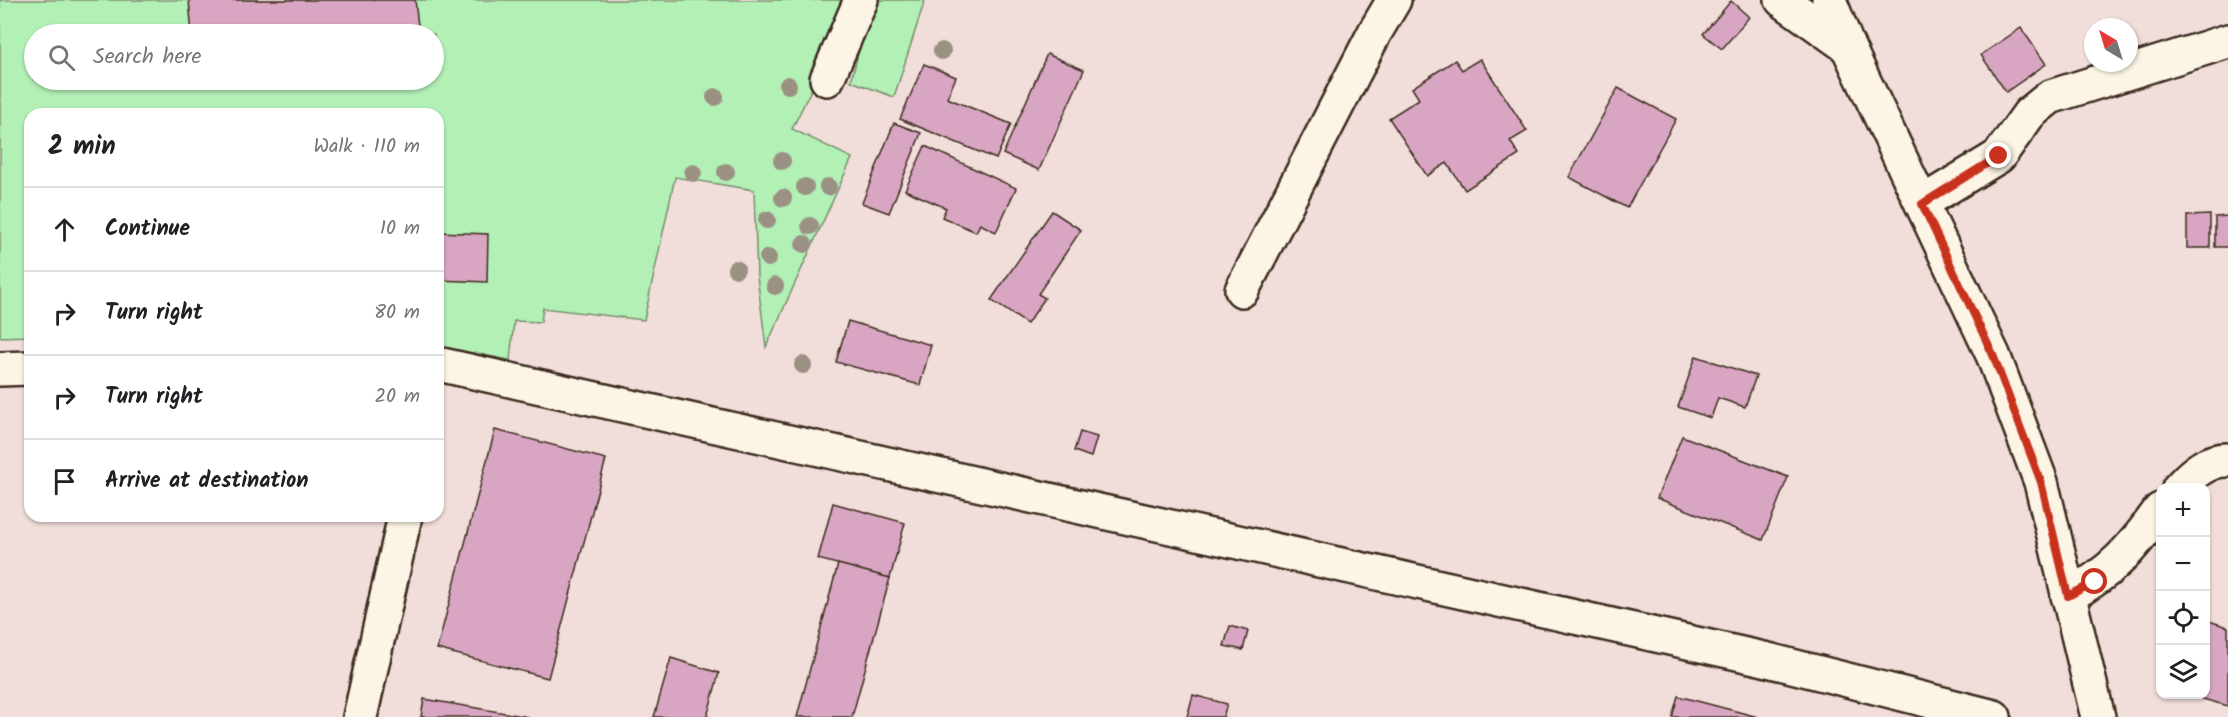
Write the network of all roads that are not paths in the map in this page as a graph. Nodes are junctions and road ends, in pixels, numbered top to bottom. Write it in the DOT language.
graph roads {
  1 [pos="861,0"];
  2 [pos="1394,0"];
  3 [pos="1782,0"];
  4 [pos="1829,0"];
  5 [pos="2228,42"];
  6 [pos="1848,47"];
  7 [pos="826,79"];
  8 [pos="1922,204"];
  9 [pos="1242,290"];
  10 [pos="444,367"];
  11 [pos="24,368"];
  12 [pos="0,369"];
  13 [pos="2228,460"];
  14 [pos="2183,483"];
  15 [pos="2156,516"];
  16 [pos="404,522"];
  17 [pos="2068,596"];
  18 [pos="360,717"];
  19 [pos="1994,717"];
  20 [pos="2098,717"];
  1 -- 7 [label="street"];
  2 -- 9 [label="street"];
  3 -- 6 [label="street"];
  4 -- 6 [label="street"];
  5 -- 8 [label="street"];
  6 -- 8 [label="street"];
  8 -- 17 [label="street"];
  10 -- 19 [label="street"];
  11 -- 12 [label="street"];
  13 -- 14 [label="street"];
  15 -- 17 [label="street"];
  16 -- 18 [label="street"];
  17 -- 20 [label="street"];
}
